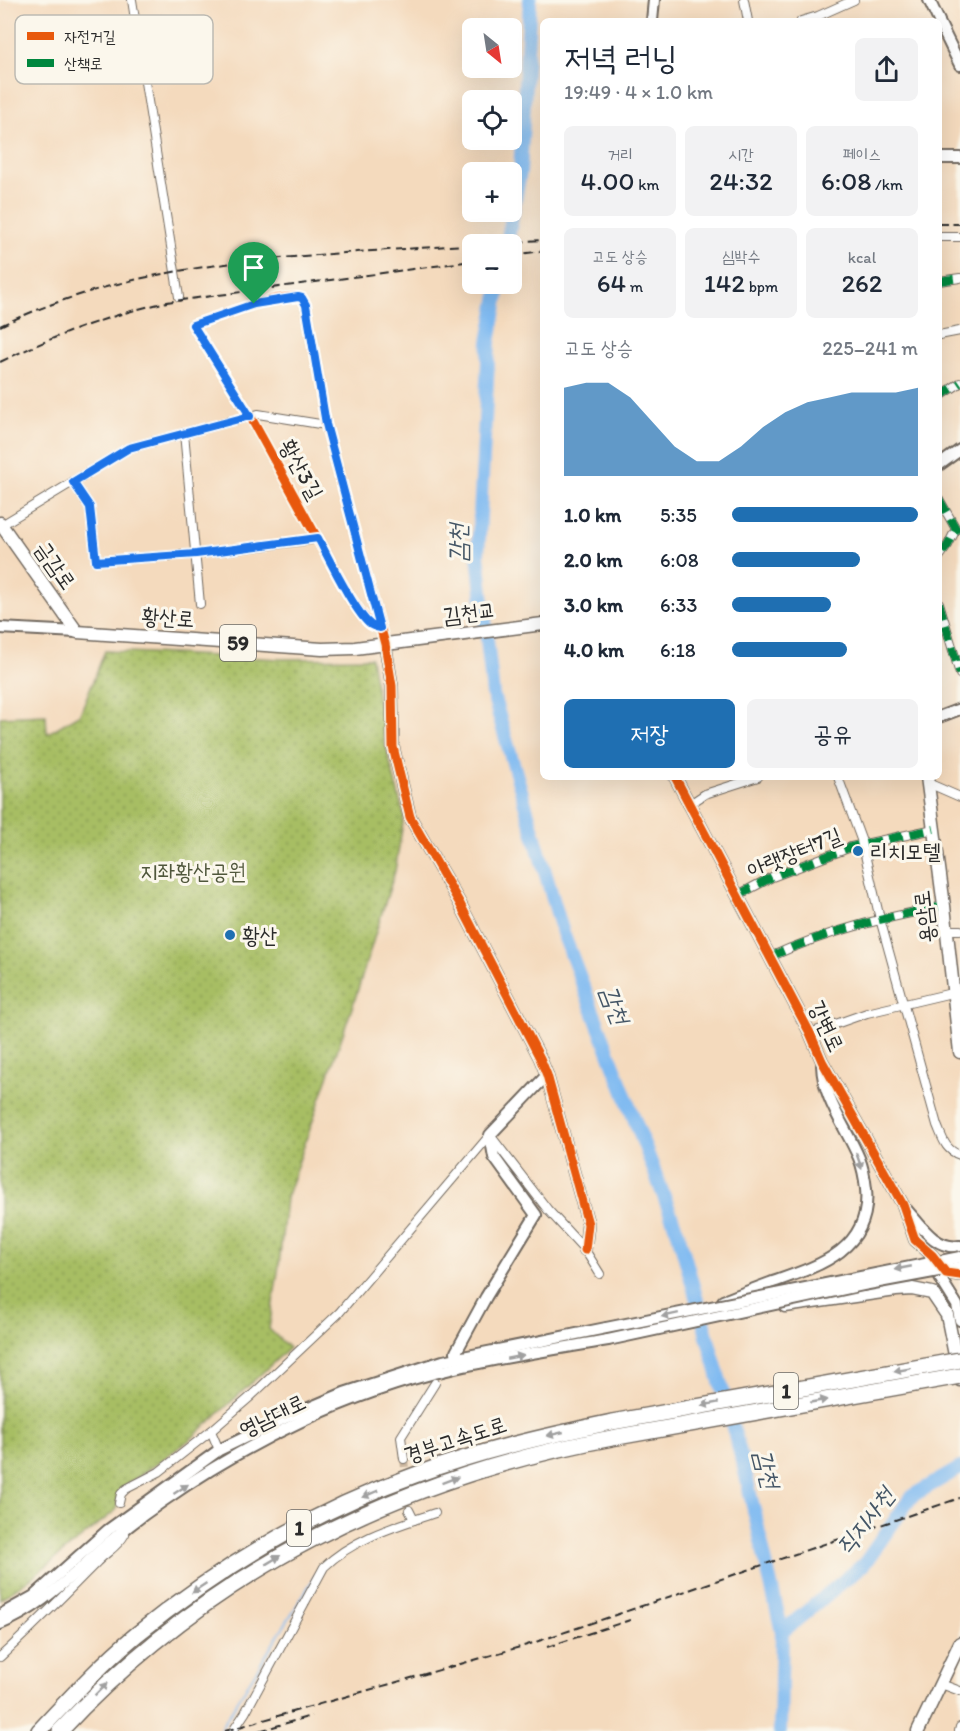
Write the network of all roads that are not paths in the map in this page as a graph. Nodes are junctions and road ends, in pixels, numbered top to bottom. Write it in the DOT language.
graph roads {
  1 [pos="132,0"];
  2 [pos="654,0"];
  3 [pos="744,0"];
  4 [pos="854,0"];
  5 [pos="929,0"];
  6 [pos="134,15"];
  7 [pos="652,18"];
  8 [pos="747,18"];
  9 [pos="811,18"];
  10 [pos="938,18"];
  11 [pos="942,26"];
  12 [pos="956,47"];
  13 [pos="960,65"];
  14 [pos="145,84"];
  15 [pos="942,158"];
  16 [pos="960,158"];
  17 [pos="942,237"];
  18 [pos="960,237"];
  19 [pos="960,278"];
  20 [pos="942,281"];
  21 [pos="179,297"];
  22 [pos="960,331"];
  23 [pos="942,334"];
  24 [pos="960,383"];
  25 [pos="942,395"];
  26 [pos="250,416"];
  27 [pos="326,424"];
  28 [pos="184,433"];
  29 [pos="960,450"];
  30 [pos="942,463"];
  31 [pos="73,482"];
  32 [pos="942,504"];
  33 [pos="0,525"];
  34 [pos="318,538"];
  35 [pos="942,552"];
  36 [pos="196,554"];
  37 [pos="201,604"];
  38 [pos="942,613"];
  39 [pos="540,624"];
  40 [pos="0,628"];
  41 [pos="380,628"];
  42 [pos="77,632"];
  43 [pos="0,634"];
  44 [pos="400,642"];
  45 [pos="385,645"];
  46 [pos="960,674"];
  47 [pos="960,709"];
  48 [pos="942,716"];
  49 [pos="677,780"];
  50 [pos="749,780"];
  51 [pos="839,780"];
  52 [pos="927,780"];
  53 [pos="960,797"];
  54 [pos="690,804"];
  55 [pos="934,829"];
  56 [pos="863,845"];
  57 [pos="738,895"];
  58 [pos="944,906"];
  59 [pos="880,919"];
  60 [pos="947,930"];
  61 [pos="960,930"];
  62 [pos="770,957"];
  63 [pos="957,991"];
  64 [pos="903,1003"];
  65 [pos="810,1033"];
  66 [pos="960,1052"];
  67 [pos="822,1061"];
  68 [pos="547,1075"];
  69 [pos="490,1135"];
  70 [pos="960,1155"];
  71 [pos="903,1205"];
  72 [pos="915,1240"];
  73 [pos="960,1246"];
  74 [pos="585,1250"];
  75 [pos="960,1257"];
  76 [pos="960,1267"];
  77 [pos="600,1274"];
  78 [pos="960,1275"];
  79 [pos="706,1313"];
  80 [pos="960,1320"];
  81 [pos="607,1334"];
  82 [pos="456,1352"];
  83 [pos="960,1360"];
  84 [pos="960,1378"];
  85 [pos="435,1383"];
  86 [pos="211,1431"];
  87 [pos="219,1450"];
  88 [pos="404,1459"];
  89 [pos="119,1503"];
  90 [pos="409,1510"];
  91 [pos="435,1513"];
  92 [pos="414,1521"];
  93 [pos="125,1534"];
  94 [pos="0,1615"];
  95 [pos="0,1624"];
  96 [pos="960,1643"];
  97 [pos="0,1657"];
  98 [pos="941,1684"];
  99 [pos="960,1691"];
  100 [pos="39,1731"];
  101 [pos="60,1731"];
  102 [pos="233,1731"];
  103 [pos="918,1731"];
  1 -- 6 [label="street"];
  2 -- 7 [label="main road"];
  3 -- 8 [label="street"];
  4 -- 9 [label="street"];
  5 -- 10 [label="main road"];
  11 -- 12 [label="main road"];
  12 -- 13 [label="main road"];
  14 -- 21 [label="street"];
  15 -- 16 [label="main road"];
  17 -- 18 [label="street"];
  19 -- 20 [label="street"];
  22 -- 23 [label="street"];
  24 -- 25 [label="street"];
  26 -- 27 [label="street"];
  26 -- 27 [label="street, 황산3길"];
  26 -- 28 [label="street"];
  26 -- 34 [label="street, 황산3길"];
  27 -- 41 [label="street"];
  28 -- 31 [label="street"];
  28 -- 36 [label="street"];
  29 -- 30 [label="main road"];
  31 -- 33 [label="street"];
  31 -- 36 [label="street"];
  32 -- 35 [label="street"];
  33 -- 42 [label="main road, 금감로"];
  34 -- 36 [label="street"];
  34 -- 41 [label="street, 황산3길"];
  36 -- 37 [label="street"];
  38 -- 46 [label="street"];
  39 -- 44 [label="main road, 김천교 / 59"];
  40 -- 42 [label="main road, 황산로"];
  41 -- 45 [label="street"];
  42 -- 43 [label="main road, 황산로"];
  42 -- 45 [label="main road, 황산로 / 59"];
  44 -- 45 [label="main road, 황산로 / 59"];
  45 -- 68 [label="main road"];
  47 -- 48 [label="main road"];
  49 -- 54 [label="main road, 강변로"];
  50 -- 54 [label="street"];
  51 -- 56 [label="street"];
  52 -- 53 [label="street"];
  52 -- 55 [label="main road, 용암로"];
  54 -- 57 [label="main road, 강변로"];
  55 -- 56 [label="street, 아랫장터7길"];
  55 -- 58 [label="main road, 용암로"];
  56 -- 57 [label="street, 아랫장터7길"];
  56 -- 59 [label="street"];
  57 -- 62 [label="main road, 강변로"];
  58 -- 59 [label="street"];
  58 -- 60 [label="main road, 용암로"];
  59 -- 62 [label="street"];
  59 -- 64 [label="street"];
  60 -- 61 [label="street"];
  60 -- 63 [label="main road, 용암로"];
  62 -- 65 [label="main road, 강변로"];
  63 -- 64 [label="street"];
  63 -- 66 [label="main road, 용암로"];
  64 -- 65 [label="street"];
  64 -- 70 [label="street"];
  65 -- 67 [label="main road, 강변로"];
  67 -- 71 [label="main road, 강변로"];
  67 -- 79 [label="main road, one-way, bridge"];
  68 -- 69 [label="main road"];
  68 -- 74 [label="main road"];
  69 -- 74 [label="street"];
  69 -- 82 [label="main road"];
  69 -- 86 [label="street"];
  71 -- 72 [label="main road, 강변로"];
  71 -- 73 [label="main road, 강변로"];
  72 -- 78 [label="main road, 강변로"];
  72 -- 80 [label="main road"];
  74 -- 77 [label="street"];
  75 -- 79 [label="main road, one-way, bridge"];
  76 -- 79 [label="main road, bridge"];
  79 -- 81 [label="main road, bridge"];
  79 -- 84 [label="main road, bridge"];
  81 -- 87 [label="main road, 영남대로"];
  95 -- 81 [label="main road, 영남대로, one-way"];
  83 -- 100 [label="highway, 경부고속도로 / 1, one-way, bridge"];
  101 -- 84 [label="highway, 경부고속도로 / 1, one-way, bridge"];
  85 -- 88 [label="street"];
  86 -- 87 [label="street"];
  86 -- 89 [label="street"];
  87 -- 94 [label="main road, 영남대로"];
  90 -- 92 [label="street"];
  91 -- 92 [label="street"];
  92 -- 102 [label="street"];
  93 -- 97 [label="street"];
  96 -- 98 [label="main road"];
  98 -- 99 [label="street"];
  98 -- 103 [label="main road"];
}
